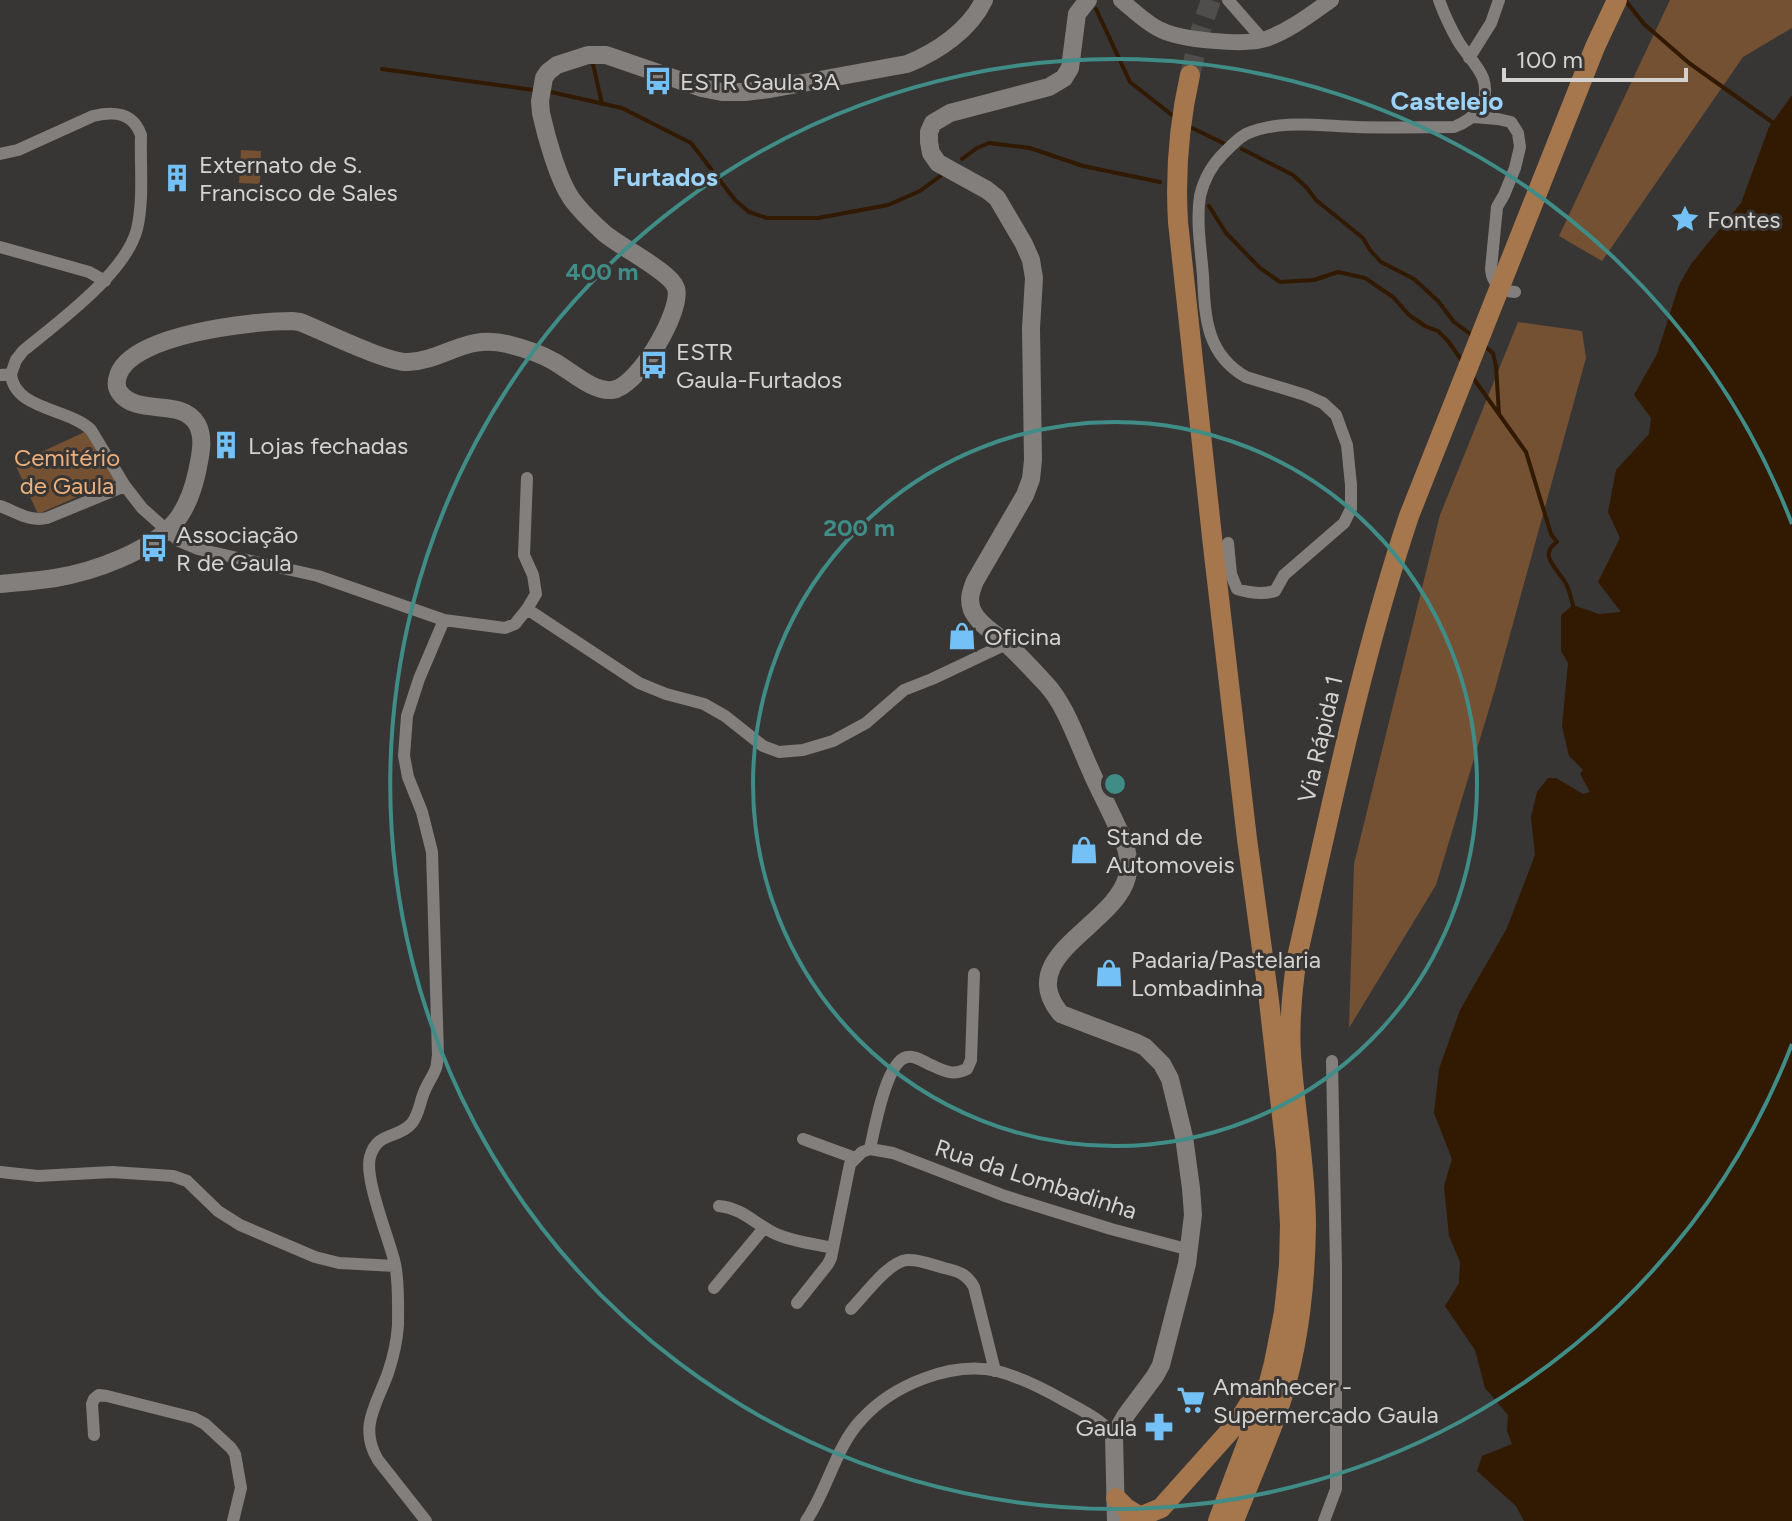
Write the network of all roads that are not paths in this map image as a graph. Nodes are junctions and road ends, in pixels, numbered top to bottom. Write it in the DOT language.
graph roads {
  1 [pos="984,0"];
  2 [pos="1088,0"];
  3 [pos="1121,0"];
  4 [pos="1228,0"];
  5 [pos="1331,0"];
  6 [pos="1439,0"];
  7 [pos="1499,0"];
  8 [pos="1617,0"];
  9 [pos="1263,40"];
  10 [pos="1469,58"];
  11 [pos="1190,75"];
  12 [pos="1474,117"];
  13 [pos="0,154"];
  14 [pos="0,247"];
  15 [pos="105,281"];
  16 [pos="1515,292"];
  17 [pos="6,375"];
  18 [pos="527,478"];
  19 [pos="125,486"];
  20 [pos="0,506"];
  21 [pos="166,531"];
  22 [pos="1228,543"];
  23 [pos="0,584"];
  24 [pos="527,609"];
  25 [pos="444,620"];
  26 [pos="1006,644"];
  27 [pos="974,974"];
  28 [pos="1332,1061"];
  29 [pos="803,1139"];
  30 [pos="870,1149"];
  31 [pos="855,1158"];
  32 [pos="0,1172"];
  33 [pos="719,1206"];
  34 [pos="764,1228"];
  35 [pos="833,1248"];
  36 [pos="1190,1250"];
  37 [pos="395,1266"];
  38 [pos="714,1288"];
  39 [pos="797,1303"];
  40 [pos="851,1309"];
  41 [pos="1274,1363"];
  42 [pos="995,1371"];
  43 [pos="94,1435"];
  44 [pos="1114,1436"];
  45 [pos="1116,1498"];
  46 [pos="1135,1519"];
  47 [pos="233,1521"];
  48 [pos="426,1521"];
  49 [pos="806,1521"];
  50 [pos="1116,1521"];
  51 [pos="1218,1521"];
  52 [pos="1234,1521"];
  53 [pos="1324,1521"];
  1 -- 21 [label="main road"];
  2 -- 26 [label="main road"];
  3 -- 9 [label="street"];
  4 -- 9 [label="street"];
  5 -- 9 [label="street"];
  6 -- 10 [label="street"];
  7 -- 10 [label="street"];
  8 -- 52 [label="highway, Via Rápida 1"];
  10 -- 12 [label="street"];
  11 -- 41 [label="highway"];
  12 -- 16 [label="street"];
  12 -- 22 [label="street"];
  13 -- 15 [label="street"];
  14 -- 15 [label="street"];
  15 -- 17 [label="street"];
  17 -- 19 [label="street"];
  18 -- 24 [label="street"];
  19 -- 20 [label="street"];
  19 -- 21 [label="street"];
  21 -- 23 [label="main road"];
  21 -- 25 [label="street"];
  24 -- 25 [label="street"];
  24 -- 26 [label="street"];
  25 -- 37 [label="street"];
  26 -- 36 [label="main road"];
  27 -- 30 [label="street"];
  28 -- 53 [label="street"];
  29 -- 31 [label="street"];
  30 -- 31 [label="street"];
  30 -- 36 [label="street, Rua da Lombadinha"];
  31 -- 35 [label="street"];
  32 -- 37 [label="street"];
  33 -- 34 [label="street"];
  34 -- 35 [label="street"];
  34 -- 38 [label="street"];
  35 -- 39 [label="street"];
  36 -- 44 [label="main road"];
  37 -- 48 [label="street"];
  40 -- 42 [label="street"];
  41 -- 46 [label="highway"];
  41 -- 51 [label="highway"];
  42 -- 44 [label="street"];
  42 -- 49 [label="street"];
  43 -- 47 [label="street"];
  44 -- 45 [label="main road"];
  45 -- 46 [label="highway"];
  45 -- 50 [label="main road"];
}
